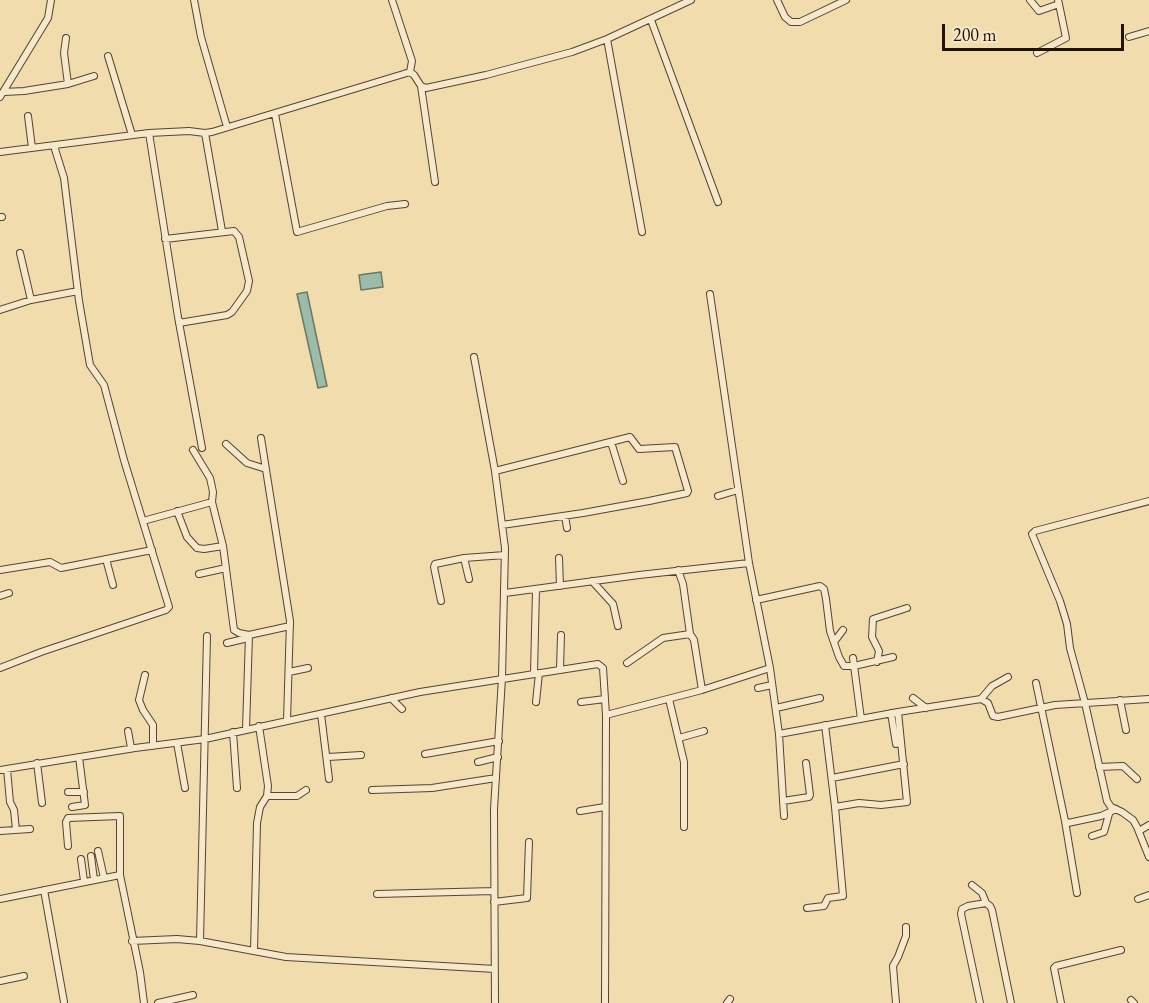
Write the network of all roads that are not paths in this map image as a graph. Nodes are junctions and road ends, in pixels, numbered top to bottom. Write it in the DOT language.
graph roads {
  1 [pos="51,0"];
  2 [pos="194,0"];
  3 [pos="392,0"];
  4 [pos="691,0"];
  5 [pos="777,0"];
  6 [pos="846,0"];
  7 [pos="1030,0"];
  8 [pos="1059,2"];
  9 [pos="651,20"];
  10 [pos="1149,31"];
  11 [pos="1129,37"];
  12 [pos="66,38"];
  13 [pos="607,39"];
  14 [pos="1037,53"];
  15 [pos="108,56"];
  16 [pos="410,72"];
  17 [pos="94,76"];
  18 [pos="68,84"];
  19 [pos="421,86"];
  20 [pos="2,95"];
  21 [pos="275,114"];
  22 [pos="28,116"];
  23 [pos="227,127"];
  24 [pos="149,133"];
  25 [pos="205,133"];
  26 [pos="132,135"];
  27 [pos="54,146"];
  28 [pos="32,148"];
  29 [pos="0,152"];
  30 [pos="435,182"];
  31 [pos="718,202"];
  32 [pos="405,204"];
  33 [pos="222,231"];
  34 [pos="642,232"];
  35 [pos="165,239"];
  36 [pos="21,254"];
  37 [pos="78,291"];
  38 [pos="710,294"];
  39 [pos="31,300"];
  40 [pos="0,310"];
  41 [pos="179,323"];
  42 [pos="474,357"];
  43 [pos="261,438"];
  44 [pos="611,442"];
  45 [pos="226,444"];
  46 [pos="202,448"];
  47 [pos="193,450"];
  48 [pos="266,469"];
  49 [pos="495,471"];
  50 [pos="623,481"];
  51 [pos="738,490"];
  52 [pos="718,496"];
  53 [pos="1149,501"];
  54 [pos="212,502"];
  55 [pos="177,511"];
  56 [pos="565,516"];
  57 [pos="143,521"];
  58 [pos="502,525"];
  59 [pos="567,528"];
  60 [pos="223,546"];
  61 [pos="152,549"];
  62 [pos="505,555"];
  63 [pos="464,558"];
  64 [pos="559,558"];
  65 [pos="106,559"];
  66 [pos="749,563"];
  67 [pos="226,568"];
  68 [pos="0,570"];
  69 [pos="678,570"];
  70 [pos="199,574"];
  71 [pos="469,579"];
  72 [pos="592,582"];
  73 [pos="113,585"];
  74 [pos="560,586"];
  75 [pos="536,590"];
  76 [pos="9,593"];
  77 [pos="505,593"];
  78 [pos="0,596"];
  79 [pos="756,600"];
  80 [pos="441,601"];
  81 [pos="907,608"];
  82 [pos="290,626"];
  83 [pos="618,626"];
  84 [pos="843,630"];
  85 [pos="690,634"];
  86 [pos="561,635"];
  87 [pos="207,636"];
  88 [pos="248,636"];
  89 [pos="834,642"];
  90 [pos="227,643"];
  91 [pos="642,643"];
  92 [pos="654,643"];
  93 [pos="893,657"];
  94 [pos="853,658"];
  95 [pos="877,662"];
  96 [pos="627,663"];
  97 [pos="854,666"];
  98 [pos="0,668"];
  99 [pos="308,668"];
  100 [pos="770,668"];
  101 [pos="560,669"];
  102 [pos="289,672"];
  103 [pos="536,673"];
  104 [pos="145,675"];
  105 [pos="1008,677"];
  106 [pos="502,678"];
  107 [pos="1036,683"];
  108 [pos="772,685"];
  109 [pos="758,688"];
  110 [pos="702,690"];
  111 [pos="392,698"];
  112 [pos="820,698"];
  113 [pos="913,698"];
  114 [pos="605,699"];
  115 [pos="669,699"];
  116 [pos="981,699"];
  117 [pos="1149,699"];
  118 [pos="1120,700"];
  119 [pos="536,702"];
  120 [pos="581,702"];
  121 [pos="1085,703"];
  122 [pos="776,708"];
  123 [pos="926,708"];
  124 [pos="1041,708"];
  125 [pos="402,709"];
  126 [pos="894,713"];
  127 [pos="321,714"];
  128 [pos="606,715"];
  129 [pos="861,719"];
  130 [pos="287,722"];
  131 [pos="825,725"];
  132 [pos="260,726"];
  133 [pos="246,729"];
  134 [pos="128,730"];
  135 [pos="1126,730"];
  136 [pos="704,731"];
  137 [pos="233,732"];
  138 [pos="779,734"];
  139 [pos="679,738"];
  140 [pos="205,739"];
  141 [pos="499,741"];
  142 [pos="177,743"];
  143 [pos="896,744"];
  144 [pos="153,746"];
  145 [pos="131,748"];
  146 [pos="425,754"];
  147 [pos="361,755"];
  148 [pos="79,757"];
  149 [pos="328,757"];
  150 [pos="498,758"];
  151 [pos="478,762"];
  152 [pos="37,763"];
  153 [pos="806,763"];
  154 [pos="904,764"];
  155 [pos="1099,767"];
  156 [pos="3,769"];
  157 [pos="496,778"];
  158 [pos="832,778"];
  159 [pos="329,779"];
  160 [pos="1137,779"];
  161 [pos="185,788"];
  162 [pos="237,788"];
  163 [pos="306,790"];
  164 [pos="372,790"];
  165 [pos="68,792"];
  166 [pos="84,792"];
  167 [pos="267,796"];
  168 [pos="783,801"];
  169 [pos="42,803"];
  170 [pos="72,807"];
  171 [pos="605,807"];
  172 [pos="835,807"];
  173 [pos="580,811"];
  174 [pos="1113,811"];
  175 [pos="784,816"];
  176 [pos="1065,821"];
  177 [pos="1149,825"];
  178 [pos="684,827"];
  179 [pos="30,829"];
  180 [pos="16,830"];
  181 [pos="0,831"];
  182 [pos="1139,831"];
  183 [pos="1092,836"];
  184 [pos="529,842"];
  185 [pos="68,846"];
  186 [pos="1148,849"];
  187 [pos="98,851"];
  188 [pos="91,856"];
  189 [pos="1149,857"];
  190 [pos="81,859"];
  191 [pos="120,875"];
  192 [pos="104,878"];
  193 [pos="94,880"];
  194 [pos="84,881"];
  195 [pos="972,885"];
  196 [pos="44,890"];
  197 [pos="494,891"];
  198 [pos="1077,892"];
  199 [pos="377,894"];
  200 [pos="1149,896"];
  201 [pos="0,899"];
  202 [pos="1138,899"];
  203 [pos="494,902"];
  204 [pos="986,903"];
  205 [pos="807,908"];
  206 [pos="906,927"];
  207 [pos="132,941"];
  208 [pos="200,941"];
  209 [pos="1121,950"];
  210 [pos="254,951"];
  211 [pos="495,969"];
  212 [pos="24,976"];
  213 [pos="0,981"];
  214 [pos="193,995"];
  215 [pos="64,1002"];
  216 [pos="144,1003"];
  217 [pos="158,1003"];
  218 [pos="495,1003"];
  219 [pos="605,1003"];
  220 [pos="896,1003"];
  221 [pos="980,1003"];
  222 [pos="1011,1003"];
  223 [pos="1061,1003"];
  1 -- 20 [label="street"];
  2 -- 23 [label="street"];
  3 -- 16 [label="street"];
  4 -- 9 [label="street"];
  5 -- 6 [label="street"];
  7 -- 8 [label="street"];
  8 -- 14 [label="street"];
  9 -- 13 [label="street"];
  9 -- 31 [label="street"];
  10 -- 11 [label="street"];
  12 -- 18 [label="street"];
  13 -- 19 [label="street"];
  13 -- 34 [label="street"];
  15 -- 26 [label="street"];
  16 -- 19 [label="street"];
  16 -- 21 [label="street"];
  17 -- 18 [label="street"];
  18 -- 20 [label="street"];
  19 -- 30 [label="street"];
  21 -- 23 [label="street"];
  21 -- 32 [label="street"];
  22 -- 28 [label="street"];
  23 -- 25 [label="street"];
  24 -- 25 [label="street"];
  24 -- 26 [label="street"];
  24 -- 35 [label="street"];
  25 -- 33 [label="street"];
  26 -- 27 [label="street"];
  27 -- 28 [label="street"];
  27 -- 37 [label="street"];
  28 -- 29 [label="street"];
  33 -- 35 [label="street"];
  33 -- 41 [label="street"];
  35 -- 41 [label="street"];
  36 -- 39 [label="street"];
  37 -- 39 [label="street"];
  37 -- 57 [label="street"];
  38 -- 51 [label="street"];
  39 -- 40 [label="street"];
  41 -- 46 [label="street"];
  42 -- 49 [label="street"];
  43 -- 48 [label="street"];
  44 -- 49 [label="street"];
  44 -- 50 [label="street"];
  44 -- 56 [label="street"];
  45 -- 48 [label="street"];
  47 -- 54 [label="street"];
  48 -- 82 [label="street"];
  49 -- 58 [label="street"];
  51 -- 52 [label="street"];
  51 -- 66 [label="street"];
  53 -- 121 [label="street"];
  54 -- 55 [label="street"];
  54 -- 60 [label="street"];
  55 -- 57 [label="street"];
  55 -- 60 [label="street"];
  56 -- 58 [label="street"];
  56 -- 59 [label="street"];
  57 -- 61 [label="street"];
  58 -- 62 [label="street"];
  60 -- 67 [label="street"];
  61 -- 65 [label="street"];
  61 -- 98 [label="street"];
  62 -- 63 [label="street"];
  62 -- 77 [label="street"];
  63 -- 71 [label="street"];
  63 -- 80 [label="street"];
  64 -- 74 [label="street"];
  65 -- 68 [label="street"];
  65 -- 73 [label="street"];
  66 -- 69 [label="street"];
  66 -- 79 [label="street"];
  67 -- 70 [label="street"];
  67 -- 88 [label="street"];
  69 -- 72 [label="street"];
  69 -- 85 [label="street"];
  72 -- 74 [label="street"];
  72 -- 83 [label="street"];
  74 -- 75 [label="street"];
  75 -- 77 [label="street"];
  75 -- 103 [label="street"];
  76 -- 78 [label="street"];
  77 -- 106 [label="street"];
  79 -- 89 [label="street"];
  79 -- 100 [label="street"];
  81 -- 95 [label="street"];
  82 -- 88 [label="street"];
  82 -- 102 [label="street"];
  84 -- 89 [label="street"];
  85 -- 92 [label="street"];
  85 -- 110 [label="street"];
  86 -- 101 [label="street"];
  87 -- 140 [label="street"];
  88 -- 90 [label="street"];
  88 -- 133 [label="street"];
  89 -- 97 [label="street"];
  91 -- 92 [label="street"];
  92 -- 96 [label="street"];
  93 -- 95 [label="street"];
  94 -- 97 [label="street"];
  95 -- 97 [label="street"];
  97 -- 129 [label="street"];
  99 -- 102 [label="street"];
  100 -- 108 [label="street"];
  100 -- 110 [label="street"];
  101 -- 103 [label="street"];
  101 -- 114 [label="street"];
  102 -- 130 [label="street"];
  103 -- 106 [label="street"];
  103 -- 119 [label="street"];
  104 -- 144 [label="street"];
  105 -- 116 [label="street"];
  106 -- 111 [label="street"];
  106 -- 141 [label="street"];
  107 -- 124 [label="street"];
  108 -- 109 [label="street"];
  108 -- 122 [label="street"];
  110 -- 115 [label="street"];
  111 -- 125 [label="street"];
  111 -- 127 [label="street"];
  112 -- 122 [label="street"];
  113 -- 123 [label="street"];
  114 -- 120 [label="street"];
  114 -- 128 [label="street"];
  115 -- 128 [label="street"];
  115 -- 139 [label="street"];
  116 -- 123 [label="street"];
  116 -- 124 [label="street"];
  117 -- 118 [label="street"];
  118 -- 121 [label="street"];
  118 -- 135 [label="street"];
  121 -- 124 [label="street"];
  121 -- 155 [label="street"];
  122 -- 138 [label="street"];
  123 -- 126 [label="street"];
  124 -- 176 [label="street"];
  126 -- 129 [label="street"];
  126 -- 143 [label="street"];
  126 -- 154 [label="street"];
  127 -- 130 [label="street"];
  127 -- 149 [label="street"];
  128 -- 171 [label="street"];
  129 -- 131 [label="street"];
  130 -- 132 [label="street"];
  131 -- 138 [label="street"];
  131 -- 158 [label="street"];
  132 -- 133 [label="street"];
  132 -- 167 [label="street"];
  133 -- 137 [label="street"];
  134 -- 145 [label="street"];
  136 -- 139 [label="street"];
  137 -- 140 [label="street"];
  137 -- 162 [label="street"];
  138 -- 168 [label="street"];
  139 -- 178 [label="street"];
  140 -- 142 [label="street"];
  140 -- 208 [label="street"];
  141 -- 146 [label="street"];
  141 -- 150 [label="street"];
  142 -- 144 [label="street"];
  142 -- 161 [label="street"];
  144 -- 145 [label="street"];
  145 -- 148 [label="street"];
  147 -- 149 [label="street"];
  148 -- 152 [label="street"];
  148 -- 166 [label="street"];
  149 -- 159 [label="street"];
  150 -- 151 [label="street"];
  150 -- 157 [label="street"];
  152 -- 156 [label="street"];
  152 -- 169 [label="street"];
  153 -- 168 [label="street"];
  154 -- 158 [label="street"];
  154 -- 172 [label="street"];
  155 -- 160 [label="street"];
  155 -- 174 [label="street"];
  156 -- 180 [label="street"];
  157 -- 164 [label="street"];
  157 -- 197 [label="street"];
  158 -- 172 [label="street"];
  163 -- 167 [label="street"];
  165 -- 166 [label="street"];
  166 -- 170 [label="street"];
  167 -- 210 [label="street"];
  168 -- 175 [label="street"];
  171 -- 173 [label="street"];
  171 -- 219 [label="street"];
  172 -- 205 [label="street"];
  174 -- 176 [label="street"];
  174 -- 182 [label="street"];
  174 -- 183 [label="street"];
  176 -- 198 [label="street"];
  177 -- 182 [label="street"];
  179 -- 180 [label="street"];
  180 -- 181 [label="street"];
  182 -- 186 [label="street"];
  184 -- 203 [label="street"];
  185 -- 191 [label="street"];
  186 -- 189 [label="street"];
  187 -- 192 [label="street"];
  188 -- 193 [label="street"];
  190 -- 194 [label="street"];
  191 -- 192 [label="street"];
  191 -- 207 [label="street"];
  192 -- 193 [label="street"];
  193 -- 194 [label="street"];
  194 -- 196 [label="street"];
  195 -- 204 [label="street"];
  196 -- 201 [label="street"];
  196 -- 215 [label="street"];
  197 -- 199 [label="street"];
  197 -- 203 [label="street"];
  200 -- 202 [label="street"];
  203 -- 211 [label="street"];
  204 -- 221 [label="street"];
  204 -- 222 [label="street"];
  206 -- 220 [label="street"];
  207 -- 208 [label="street"];
  207 -- 216 [label="street"];
  208 -- 210 [label="street"];
  209 -- 223 [label="street"];
  210 -- 211 [label="street"];
  211 -- 218 [label="street"];
  212 -- 213 [label="street"];
  214 -- 217 [label="street"];
}
